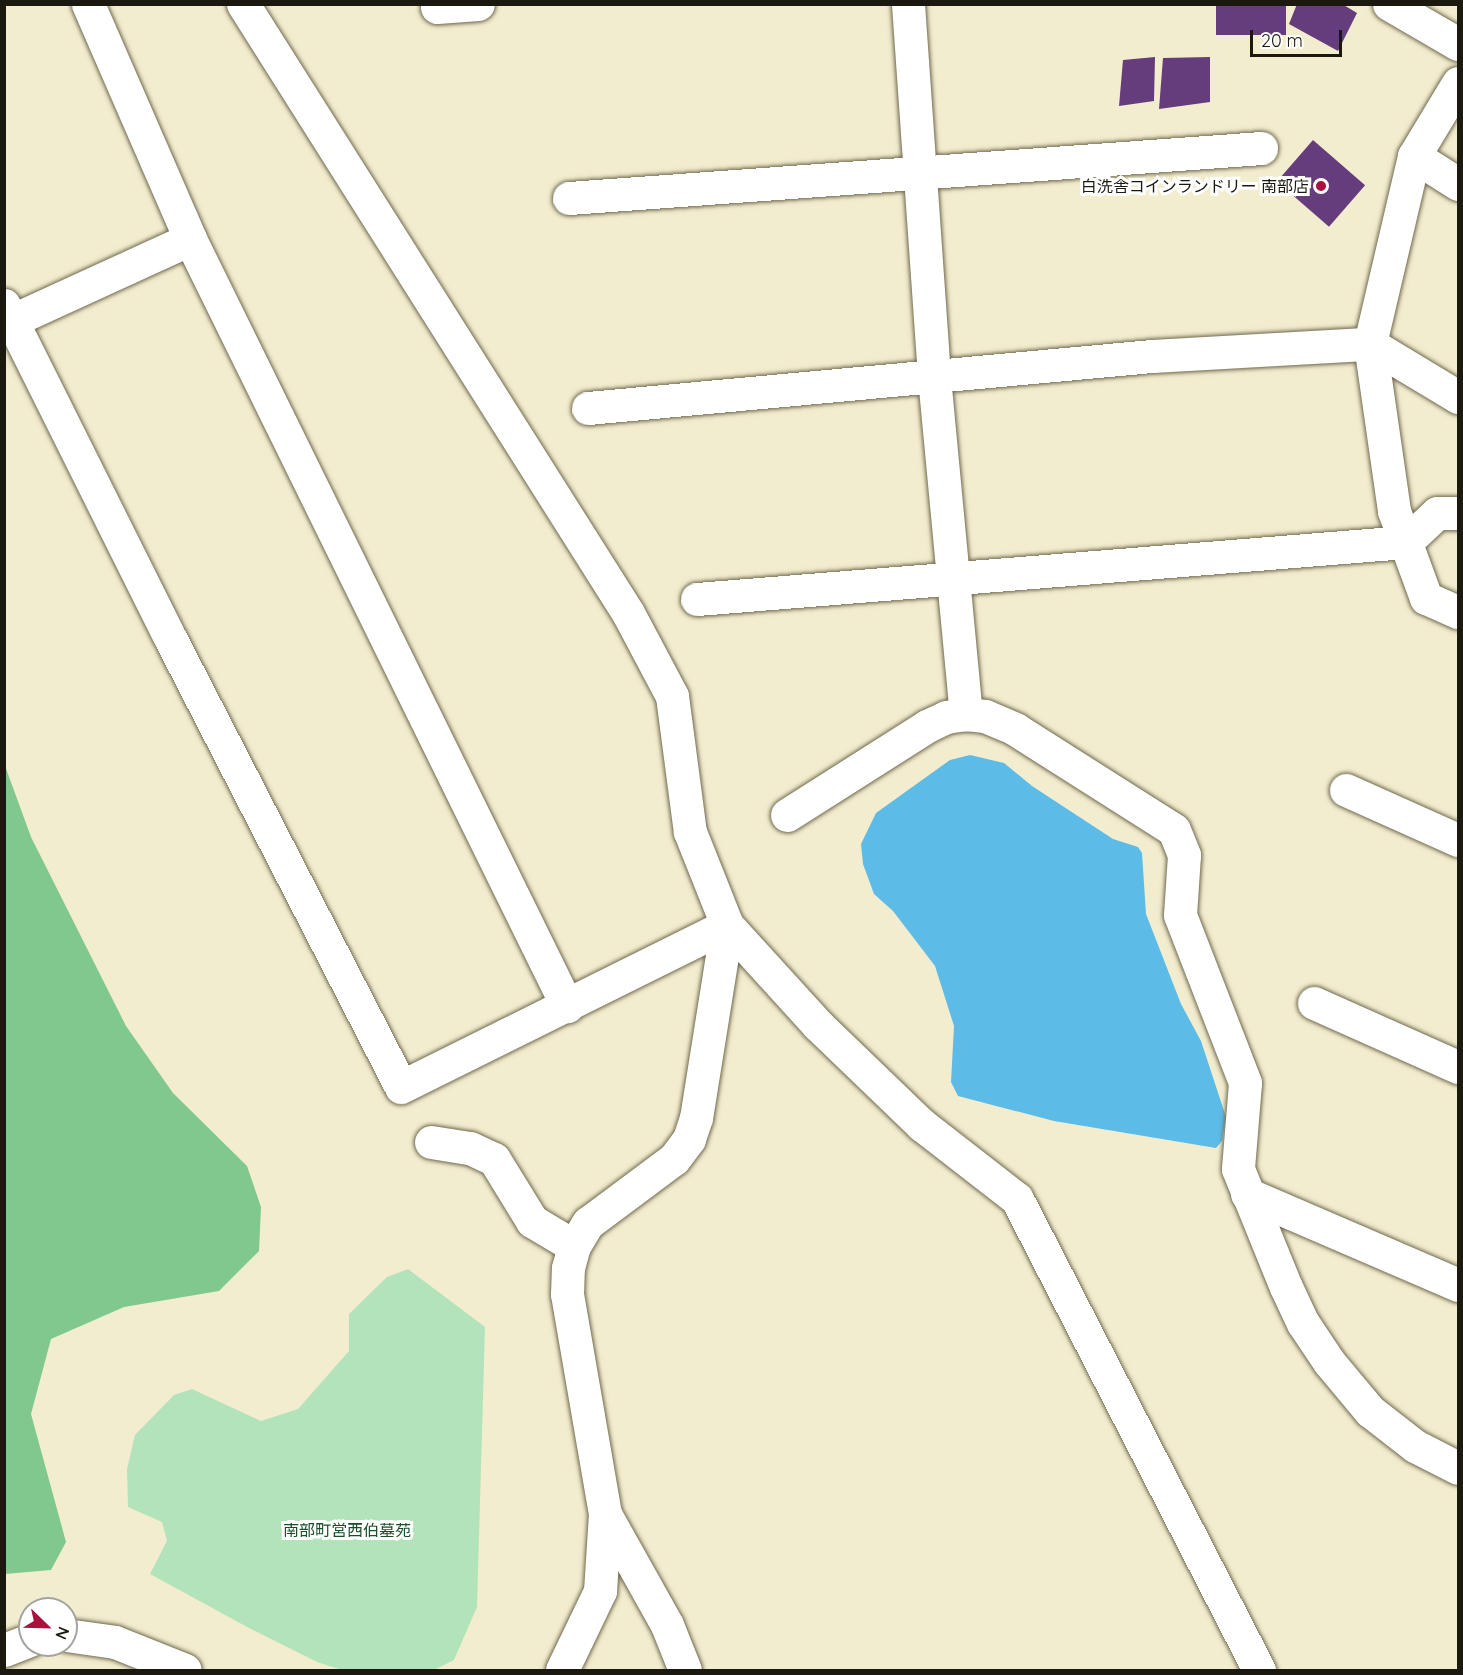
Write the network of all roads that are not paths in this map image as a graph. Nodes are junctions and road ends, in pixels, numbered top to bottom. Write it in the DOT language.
graph roads {
  1 [pos="88,4"];
  2 [pos="243,4"];
  3 [pos="478,4"];
  4 [pos="908,4"];
  5 [pos="437,8"];
  6 [pos="1406,8"];
  7 [pos="1458,44"];
  8 [pos="1458,83"];
  9 [pos="1261,148"];
  10 [pos="1414,156"];
  11 [pos="920,170"];
  12 [pos="1458,184"];
  13 [pos="569,198"];
  14 [pos="190,239"];
  15 [pos="8,313"];
  16 [pos="1370,344"];
  17 [pos="934,376"];
  18 [pos="1458,397"];
  19 [pos="588,408"];
  20 [pos="1458,513"];
  21 [pos="1406,542"];
  22 [pos="951,580"];
  23 [pos="697,599"];
  24 [pos="1458,612"];
  25 [pos="966,714"];
  26 [pos="1346,790"];
  27 [pos="787,815"];
  28 [pos="1458,840"];
  29 [pos="728,924"];
  30 [pos="1314,1003"];
  31 [pos="567,1006"];
  32 [pos="1458,1067"];
  33 [pos="431,1142"];
  34 [pos="1247,1194"];
  35 [pos="574,1246"];
  36 [pos="1458,1285"];
  37 [pos="1458,1468"];
  38 [pos="605,1514"];
  39 [pos="78,1637"];
  40 [pos="185,1671"];
  41 [pos="562,1671"];
  42 [pos="685,1671"];
  43 [pos="1259,1671"];
  1 -- 14 [label="street"];
  2 -- 29 [label="street"];
  3 -- 5 [label="street"];
  4 -- 11 [label="street"];
  6 -- 7 [label="street"];
  8 -- 10 [label="street"];
  9 -- 11 [label="street"];
  10 -- 12 [label="street"];
  10 -- 16 [label="street"];
  11 -- 13 [label="street"];
  11 -- 17 [label="street"];
  14 -- 15 [label="street"];
  14 -- 31 [label="street"];
  15 -- 31 [label="street"];
  16 -- 17 [label="street"];
  16 -- 18 [label="street"];
  16 -- 21 [label="street"];
  17 -- 19 [label="street"];
  17 -- 22 [label="street"];
  20 -- 21 [label="street"];
  21 -- 22 [label="street"];
  21 -- 24 [label="street"];
  22 -- 23 [label="street"];
  22 -- 25 [label="street"];
  25 -- 27 [label="street"];
  25 -- 34 [label="street"];
  26 -- 28 [label="street"];
  29 -- 31 [label="street"];
  29 -- 35 [label="street"];
  29 -- 43 [label="street"];
  30 -- 32 [label="street"];
  33 -- 35 [label="street"];
  34 -- 36 [label="street"];
  34 -- 37 [label="street"];
  35 -- 38 [label="street"];
  38 -- 41 [label="street"];
  38 -- 42 [label="street"];
  39 -- 40 [label="street"];
}
